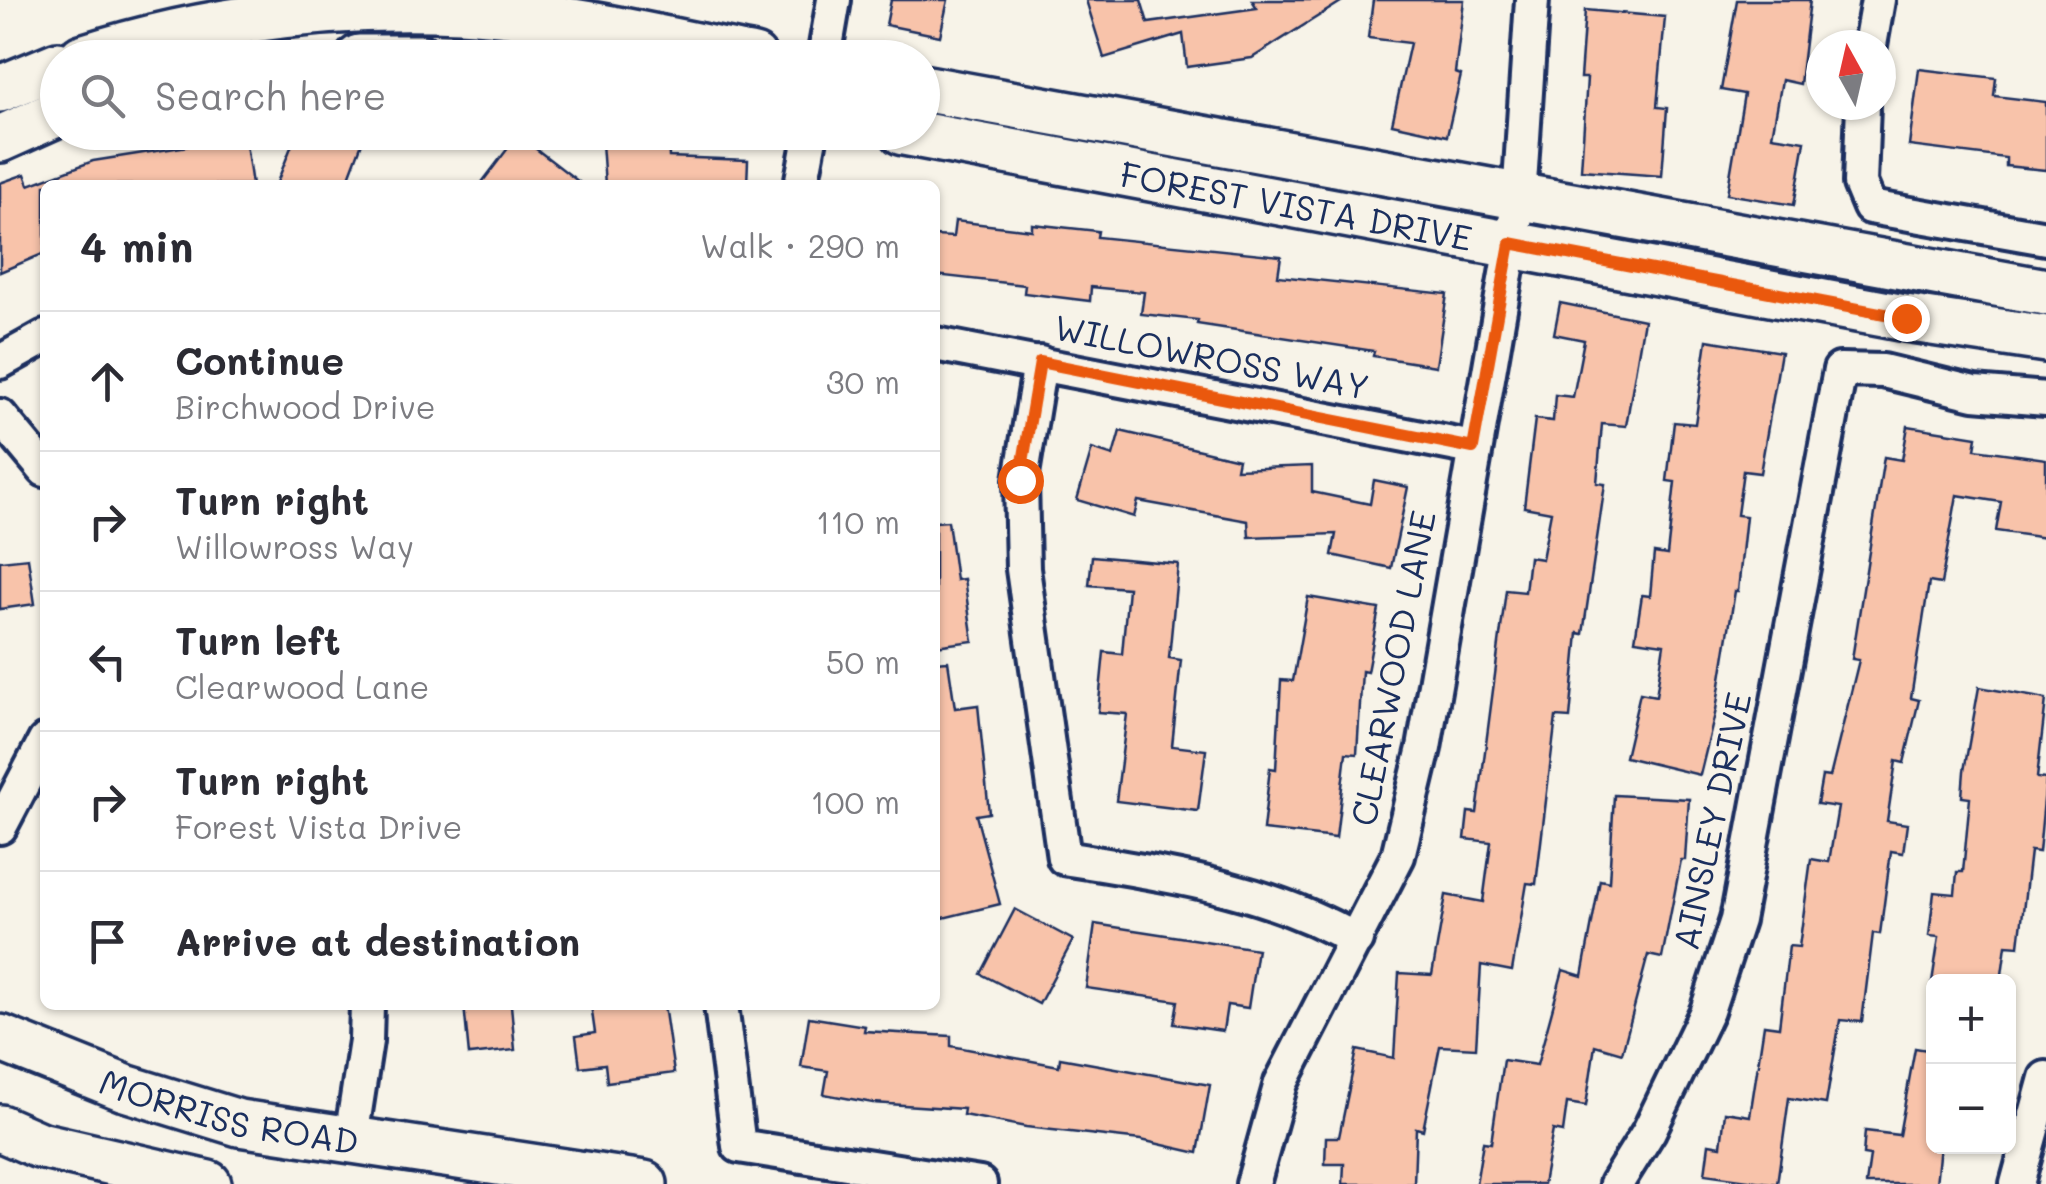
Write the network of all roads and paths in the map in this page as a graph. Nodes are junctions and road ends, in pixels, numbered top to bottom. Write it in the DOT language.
graph roads {
  1 [pos="834,0"];
  2 [pos="1532,0"];
  3 [pos="1878,0"];
  4 [pos="1873,30"];
  5 [pos="139,40"];
  6 [pos="654,40"];
  7 [pos="827,40"];
  8 [pos="40,73"];
  9 [pos="0,89"];
  10 [pos="940,91"];
  11 [pos="1862,120"];
  12 [pos="40,122"];
  13 [pos="0,139"];
  14 [pos="940,139"];
  15 [pos="807,150"];
  16 [pos="802,180"];
  17 [pos="1519,199"];
  18 [pos="2046,238"];
  19 [pos="1510,243"];
  20 [pos="2046,292"];
  21 [pos="2046,339"];
  22 [pos="40,340"];
  23 [pos="940,345"];
  24 [pos="0,362"];
  25 [pos="1040,362"];
  26 [pos="2046,398"];
  27 [pos="0,416"];
  28 [pos="1473,448"];
  29 [pos="40,464"];
  30 [pos="40,751"];
  31 [pos="0,827"];
  32 [pos="1356,940"];
  33 [pos="367,1010"];
  34 [pos="722,1010"];
  35 [pos="0,1038"];
  36 [pos="2046,1078"];
  37 [pos="0,1128"];
  38 [pos="351,1138"];
  39 [pos="548,1176"];
  40 [pos="208,1184"];
  41 [pos="644,1184"];
  42 [pos="980,1184"];
  43 [pos="1253,1184"];
  44 [pos="1616,1184"];
  45 [pos="2017,1184"];
  1 -- 7 [label="street"];
  2 -- 17 [label="street, CLEARWOOD LANE"];
  3 -- 4 [label="street"];
  5 -- 6 [label="main road"];
  8 -- 9 [label="main road"];
  10 -- 17 [label="main road, FOREST VISTA DRIVE"];
  11 -- 18 [label="street"];
  12 -- 13 [label="main road"];
  14 -- 19 [label="main road, FOREST VISTA DRIVE"];
  15 -- 16 [label="street"];
  17 -- 19 [label="street, CLEARWOOD LANE"];
  17 -- 20 [label="main road, FOREST VISTA DRIVE"];
  19 -- 21 [label="main road, FOREST VISTA DRIVE"];
  19 -- 28 [label="street, CLEARWOOD LANE"];
  22 -- 24 [label="street"];
  23 -- 25 [label="street, WILLOWROSS WAY"];
  25 -- 28 [label="street, WILLOWROSS WAY"];
  25 -- 32 [label="street"];
  26 -- 44 [label="street, AINSLEY DRIVE"];
  27 -- 29 [label="street"];
  28 -- 32 [label="street, CLEARWOOD LANE"];
  30 -- 31 [label="street"];
  32 -- 43 [label="street, CLEARWOOD LANE"];
  33 -- 38 [label="street"];
  34 -- 42 [label="street"];
  35 -- 38 [label="main road, MORRISS ROAD"];
  36 -- 45 [label="street"];
  37 -- 40 [label="main road"];
  38 -- 39 [label="main road, MORRISS ROAD"];
  39 -- 41 [label="main road, MORRISS ROAD"];
}
